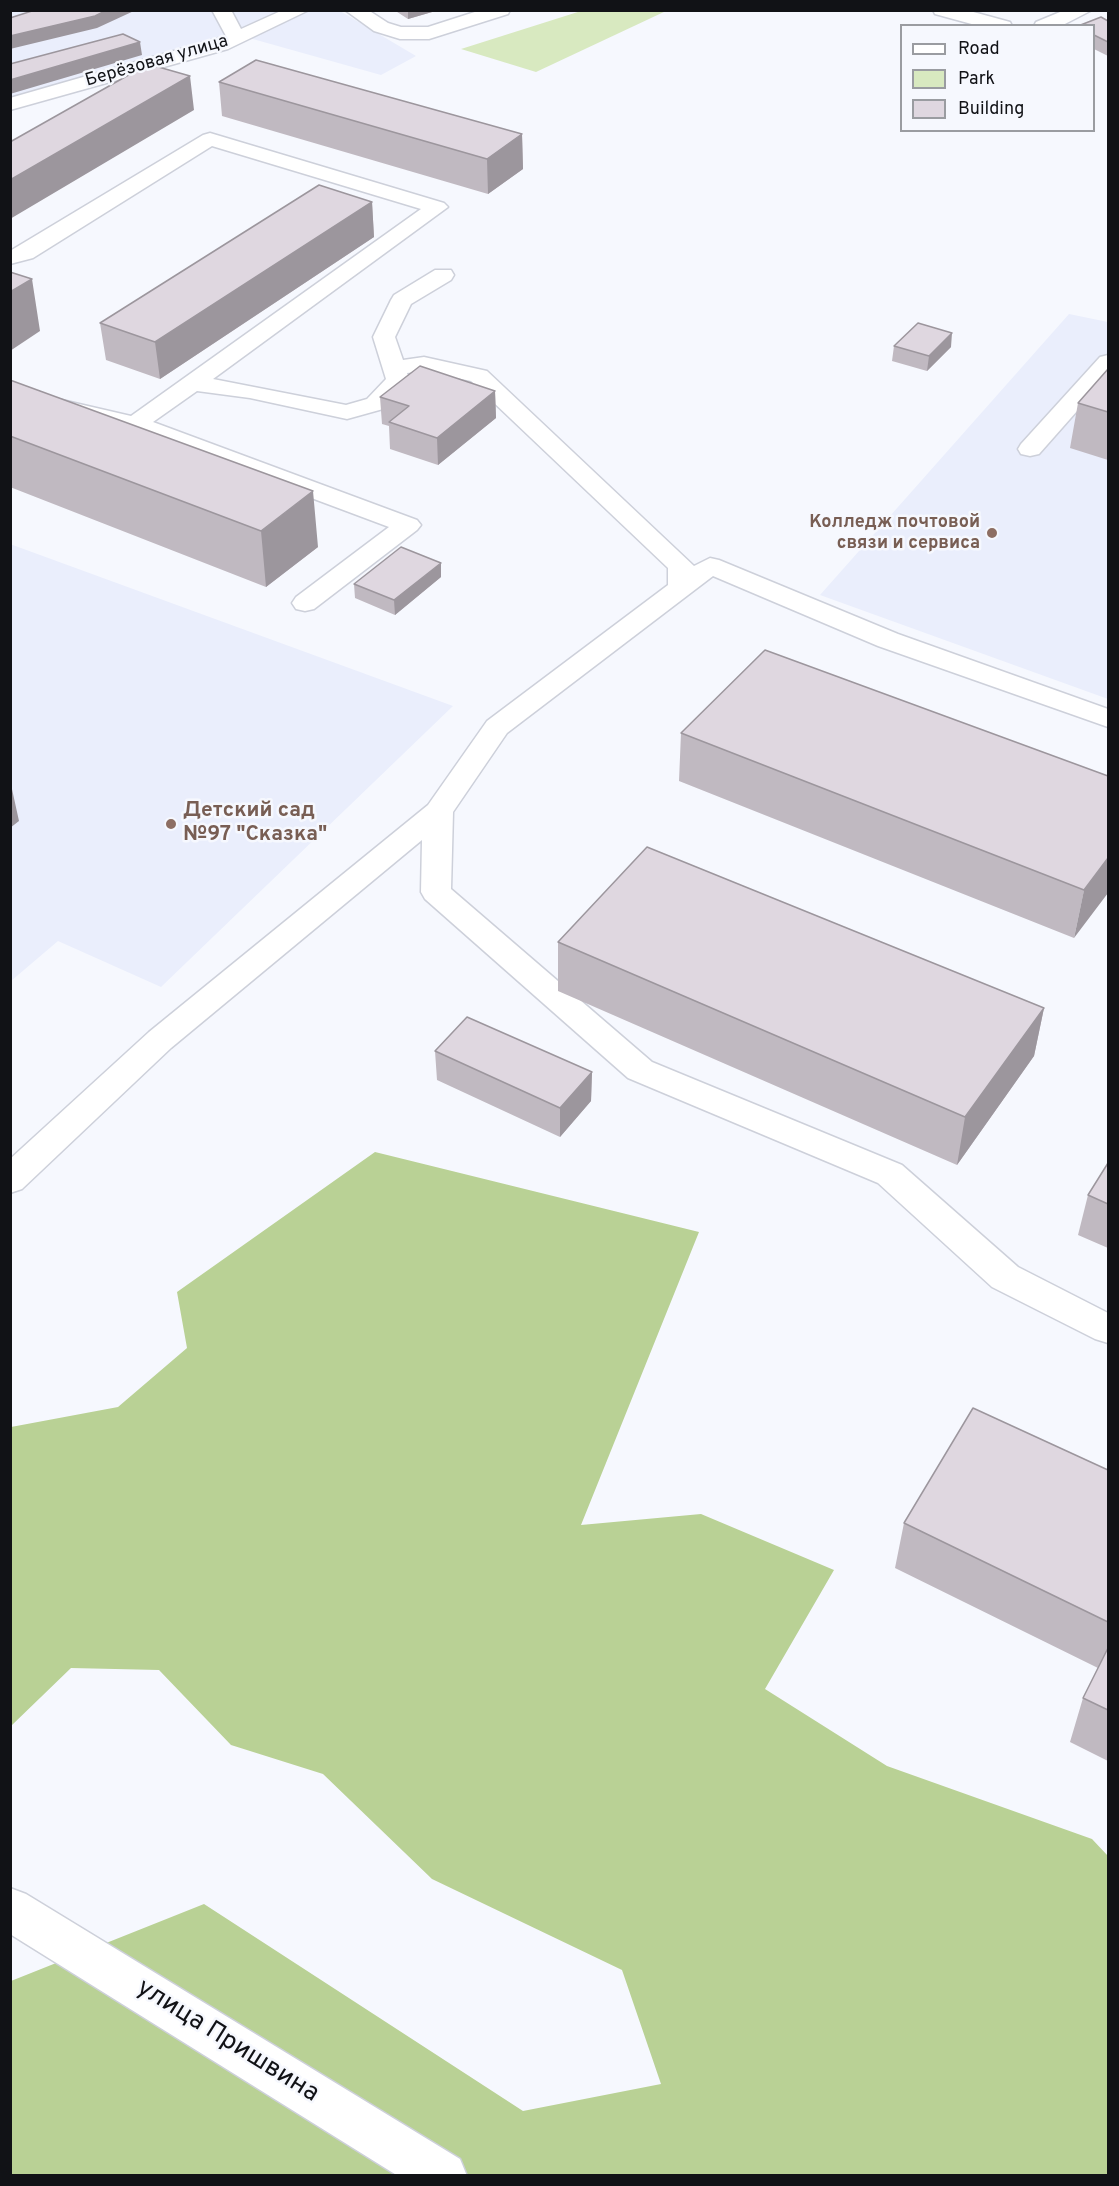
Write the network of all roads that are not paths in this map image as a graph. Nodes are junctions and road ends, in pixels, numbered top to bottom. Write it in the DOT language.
graph roads {
  1 [pos="221,10"];
  2 [pos="300,10"];
  3 [pos="354,10"];
  4 [pos="501,10"];
  5 [pos="942,10"];
  6 [pos="1083,10"];
  7 [pos="1035,23"];
  8 [pos="996,24"];
  9 [pos="237,38"];
  10 [pos="10,104"];
  11 [pos="10,258"];
  12 [pos="443,275"];
  13 [pos="1108,362"];
  14 [pos="394,368"];
  15 [pos="193,383"];
  16 [pos="10,395"];
  17 [pos="135,424"];
  18 [pos="1030,449"];
  19 [pos="681,588"];
  20 [pos="305,603"];
  21 [pos="1108,718"];
  22 [pos="438,812"];
  23 [pos="13,1174"];
  24 [pos="1108,1329"];
  25 [pos="10,1909"];
  26 [pos="443,2175"];
  1 -- 9 [label="street"];
  2 -- 9 [label="street, Берёзовая улица"];
  3 -- 4 [label="street"];
  5 -- 8 [label="street"];
  6 -- 7 [label="street"];
  9 -- 10 [label="street, Берёзовая улица"];
  11 -- 15 [label="street"];
  12 -- 14 [label="street"];
  13 -- 18 [label="street"];
  14 -- 15 [label="street"];
  14 -- 19 [label="street"];
  15 -- 17 [label="street"];
  16 -- 17 [label="street"];
  17 -- 20 [label="street"];
  19 -- 21 [label="street"];
  19 -- 22 [label="street"];
  22 -- 23 [label="street"];
  22 -- 24 [label="street"];
  25 -- 26 [label="street, улица Пришвина"];
}
